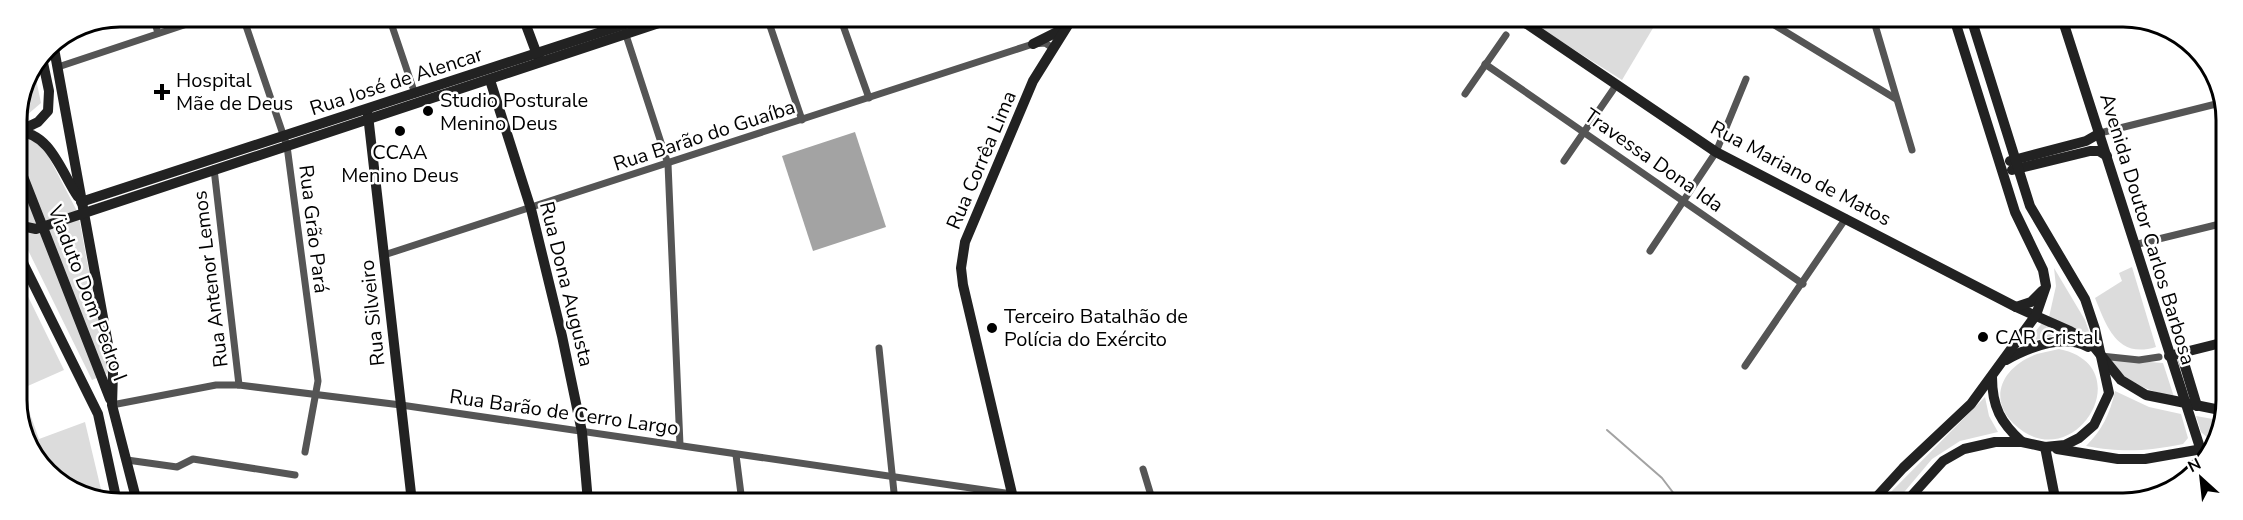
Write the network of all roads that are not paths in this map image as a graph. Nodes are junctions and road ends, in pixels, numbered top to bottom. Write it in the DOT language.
graph roads {
  1 [pos="156,27"];
  2 [pos="177,27"];
  3 [pos="246,27"];
  4 [pos="392,27"];
  5 [pos="527,27"];
  6 [pos="626,27"];
  7 [pos="636,27"];
  8 [pos="769,27"];
  9 [pos="843,27"];
  10 [pos="1064,27"];
  11 [pos="1067,27"];
  12 [pos="1532,27"];
  13 [pos="1778,27"];
  14 [pos="1876,27"];
  15 [pos="1957,27"];
  16 [pos="1974,27"];
  17 [pos="2065,27"];
  18 [pos="624,30"];
  19 [pos="158,33"];
  20 [pos="1506,35"];
  21 [pos="1033,44"];
  22 [pos="1053,48"];
  23 [pos="55,53"];
  24 [pos="539,58"];
  25 [pos="1047,60"];
  26 [pos="1485,64"];
  27 [pos="44,67"];
  28 [pos="58,67"];
  29 [pos="1746,79"];
  30 [pos="490,80"];
  31 [pos="1617,84"];
  32 [pos="415,94"];
  33 [pos="1465,94"];
  34 [pos="868,98"];
  35 [pos="1896,99"];
  36 [pos="2214,104"];
  37 [pos="368,114"];
  38 [pos="802,120"];
  39 [pos="27,127"];
  40 [pos="1584,131"];
  41 [pos="27,133"];
  42 [pos="2100,133"];
  43 [pos="286,141"];
  44 [pos="1912,150"];
  45 [pos="1716,152"];
  46 [pos="2107,156"];
  47 [pos="1564,161"];
  48 [pos="668,164"];
  49 [pos="2017,165"];
  50 [pos="2001,166"];
  51 [pos="214,169"];
  52 [pos="27,186"];
  53 [pos="1684,201"];
  54 [pos="82,207"];
  55 [pos="531,209"];
  56 [pos="1846,218"];
  57 [pos="2216,225"];
  58 [pos="27,227"];
  59 [pos="2134,245"];
  60 [pos="1650,251"];
  61 [pos="384,255"];
  62 [pos="27,271"];
  63 [pos="1803,284"];
  64 [pos="2046,286"];
  65 [pos="2016,307"];
  66 [pos="2036,315"];
  67 [pos="2024,332"];
  68 [pos="2216,344"];
  69 [pos="879,348"];
  70 [pos="2181,353"];
  71 [pos="2101,356"];
  72 [pos="2164,357"];
  73 [pos="2003,362"];
  74 [pos="1745,366"];
  75 [pos="1992,377"];
  76 [pos="239,385"];
  77 [pos="315,395"];
  78 [pos="2184,404"];
  79 [pos="112,405"];
  80 [pos="401,405"];
  81 [pos="2198,406"];
  82 [pos="2215,409"];
  83 [pos="582,432"];
  84 [pos="2022,442"];
  85 [pos="680,446"];
  86 [pos="2045,447"];
  87 [pos="2202,448"];
  88 [pos="305,452"];
  89 [pos="736,455"];
  90 [pos="2171,456"];
  91 [pos="127,460"];
  92 [pos="1143,469"];
  93 [pos="295,475"];
  94 [pos="893,479"];
  95 [pos="115,492"];
  96 [pos="135,493"];
  97 [pos="410,493"];
  98 [pos="587,493"];
  99 [pos="741,493"];
  100 [pos="894,493"];
  101 [pos="981,493"];
  102 [pos="1012,493"];
  103 [pos="1150,493"];
  104 [pos="1880,493"];
  105 [pos="1914,493"];
  106 [pos="2054,493"];
  1 -- 19 [label="street"];
  2 -- 19 [label="street"];
  3 -- 43 [label="street, Rua Grão Pará"];
  4 -- 32 [label="street"];
  5 -- 24 [label="main road"];
  6 -- 18 [label="main road, Rua José de Alencar"];
  7 -- 18 [label="main road, Rua José de Alencar"];
  8 -- 38 [label="street"];
  9 -- 34 [label="street"];
  10 -- 21 [label="main road"];
  11 -- 22 [label="main road, Rua Corrêa Lima"];
  12 -- 31 [label="main road, Rua Mariano de Matos"];
  13 -- 35 [label="street"];
  14 -- 35 [label="street"];
  15 -- 50 [label="main road"];
  16 -- 49 [label="main road"];
  17 -- 42 [label="main road, Avenida Doutor Carlos Barbosa"];
  18 -- 24 [label="main road, Rua José de Alencar"];
  18 -- 48 [label="street"];
  19 -- 28 [label="street"];
  20 -- 26 [label="street"];
  21 -- 22 [label="street, Rua Barão do Guaíba"];
  21 -- 25 [label="street"];
  21 -- 34 [label="street, Rua Barão do Guaíba"];
  22 -- 25 [label="main road, Rua Corrêa Lima"];
  23 -- 28 [label="main road"];
  24 -- 30 [label="main road, Rua José de Alencar"];
  24 -- 32 [label="main road, Rua José de Alencar"];
  25 -- 102 [label="main road, Rua Corrêa Lima"];
  26 -- 33 [label="street"];
  26 -- 40 [label="street, Travessa Dona Ida"];
  27 -- 39 [label="main road"];
  28 -- 54 [label="main road"];
  29 -- 45 [label="street"];
  30 -- 37 [label="main road, Rua José de Alencar"];
  30 -- 55 [label="main road, Rua Dona Augusta"];
  31 -- 40 [label="street"];
  31 -- 45 [label="main road, Rua Mariano de Matos"];
  32 -- 37 [label="main road, Rua José de Alencar"];
  34 -- 38 [label="street, Rua Barão do Guaíba"];
  35 -- 44 [label="street"];
  36 -- 42 [label="street"];
  37 -- 43 [label="main road, Rua José de Alencar"];
  37 -- 61 [label="main road, Rua Silveiro"];
  38 -- 48 [label="street, Rua Barão do Guaíba"];
  40 -- 47 [label="street"];
  40 -- 53 [label="street, Travessa Dona Ida"];
  41 -- 54 [label="main road"];
  42 -- 46 [label="main road, Avenida Doutor Carlos Barbosa"];
  42 -- 49 [label="main road"];
  43 -- 51 [label="main road, Rua José de Alencar"];
  43 -- 54 [label="main road, Rua José de Alencar"];
  43 -- 77 [label="street, Rua Grão Pará"];
  45 -- 53 [label="street"];
  45 -- 56 [label="main road, Rua Mariano de Matos"];
  46 -- 49 [label="main road"];
  46 -- 59 [label="main road, Avenida Doutor Carlos Barbosa"];
  48 -- 55 [label="street, Rua Barão do Guaíba"];
  48 -- 85 [label="street"];
  49 -- 50 [label="main road"];
  49 -- 71 [label="main road"];
  50 -- 64 [label="main road"];
  51 -- 54 [label="main road, Rua José de Alencar"];
  51 -- 76 [label="street, Rua Antenor Lemos"];
  52 -- 79 [label="main road, Viaduto Dom Pedro I"];
  53 -- 60 [label="street"];
  53 -- 63 [label="street, Travessa Dona Ida"];
  54 -- 58 [label="main road, Rua José de Alencar"];
  54 -- 79 [label="main road"];
  55 -- 61 [label="street, Rua Barão do Guaíba"];
  55 -- 83 [label="main road, Rua Dona Augusta"];
  56 -- 63 [label="street"];
  56 -- 65 [label="main road, Rua Mariano de Matos"];
  57 -- 59 [label="street"];
  59 -- 72 [label="main road, Avenida Doutor Carlos Barbosa"];
  61 -- 80 [label="main road, Rua Silveiro"];
  62 -- 95 [label="main road"];
  63 -- 74 [label="street"];
  64 -- 65 [label="main road"];
  64 -- 66 [label="main road"];
  65 -- 66 [label="main road, Rua Mariano de Matos"];
  65 -- 67 [label="main road"];
  66 -- 67 [label="main road"];
  66 -- 71 [label="main road, Rua Mariano de Matos"];
  67 -- 73 [label="main road"];
  68 -- 70 [label="main road"];
  69 -- 94 [label="street"];
  70 -- 72 [label="main road"];
  70 -- 81 [label="main road"];
  71 -- 72 [label="street"];
  71 -- 73 [label="main road"];
  71 -- 78 [label="main road"];
  71 -- 86 [label="main road"];
  72 -- 78 [label="main road, Avenida Doutor Carlos Barbosa"];
  73 -- 75 [label="main road"];
  75 -- 84 [label="main road"];
  75 -- 104 [label="main road"];
  76 -- 77 [label="street, Rua Barão de Cerro Largo"];
  76 -- 79 [label="street, Rua Barão de Cerro Largo"];
  77 -- 80 [label="street, Rua Barão de Cerro Largo"];
  77 -- 88 [label="street, Rua Grão Pará"];
  78 -- 81 [label="main road"];
  78 -- 87 [label="main road, Avenida Doutor Carlos Barbosa"];
  79 -- 91 [label="main road"];
  80 -- 83 [label="street, Rua Barão de Cerro Largo"];
  80 -- 97 [label="main road, Rua Silveiro"];
  81 -- 82 [label="main road"];
  83 -- 85 [label="street, Rua Barão de Cerro Largo"];
  83 -- 98 [label="main road, Rua Dona Augusta"];
  84 -- 86 [label="main road"];
  84 -- 105 [label="main road"];
  85 -- 89 [label="street, Rua Barão de Cerro Largo"];
  86 -- 90 [label="main road"];
  86 -- 106 [label="main road"];
  89 -- 94 [label="street, Rua Barão de Cerro Largo"];
  89 -- 99 [label="street"];
  91 -- 93 [label="street"];
  91 -- 96 [label="main road"];
  92 -- 103 [label="street"];
  94 -- 100 [label="street"];
  94 -- 101 [label="street, Rua Barão de Cerro Largo"];
}
